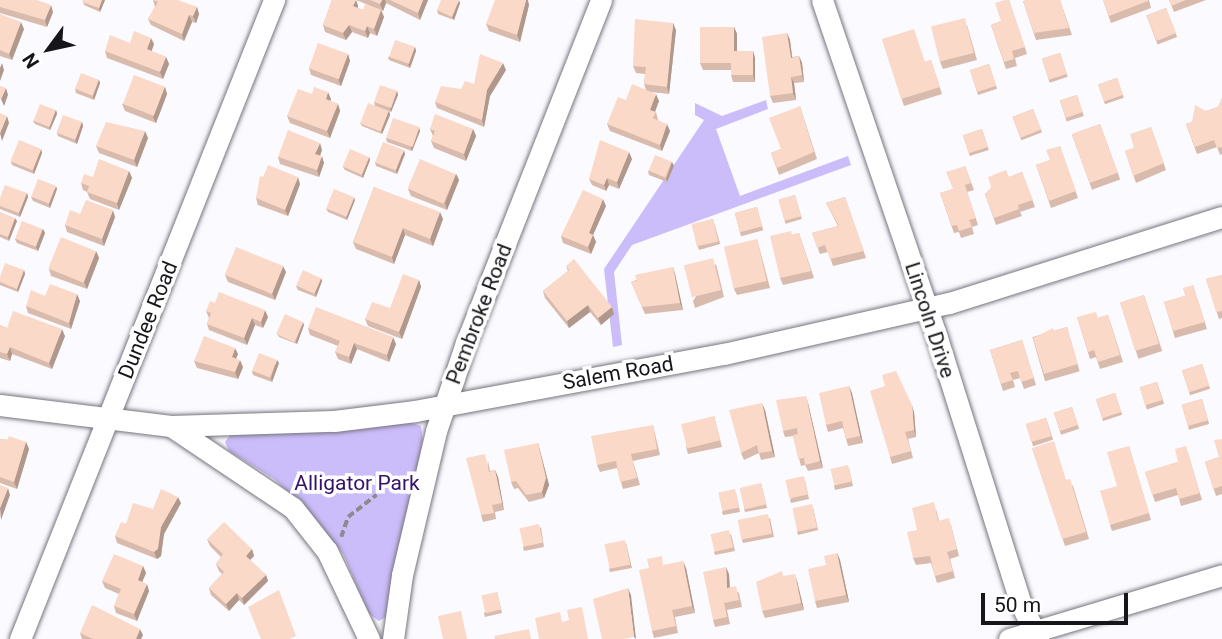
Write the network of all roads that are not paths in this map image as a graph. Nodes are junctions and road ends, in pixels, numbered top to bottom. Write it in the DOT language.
graph roads {
  1 [pos="274,0"];
  2 [pos="601,0"];
  3 [pos="821,0"];
  4 [pos="1222,217"];
  5 [pos="926,309"];
  6 [pos="445,404"];
  7 [pos="0,405"];
  8 [pos="109,417"];
  9 [pos="171,426"];
  10 [pos="1222,575"];
  11 [pos="1037,636"];
  12 [pos="20,639"];
  13 [pos="369,639"];
  14 [pos="393,639"];
  15 [pos="1009,639"];
  1 -- 8 [label="street, Dundee Road"];
  2 -- 6 [label="street, Pembroke Road"];
  3 -- 5 [label="street, Lincoln Drive"];
  4 -- 5 [label="street, Salem Road"];
  5 -- 6 [label="street, Salem Road"];
  5 -- 11 [label="street, Lincoln Drive"];
  6 -- 9 [label="street, Salem Road"];
  6 -- 14 [label="street, Pembroke Road"];
  7 -- 8 [label="street, Salem Road"];
  8 -- 9 [label="street, Salem Road"];
  8 -- 12 [label="street, Dundee Road"];
  9 -- 13 [label="street"];
  10 -- 11 [label="street"];
  11 -- 15 [label="street"];
}
